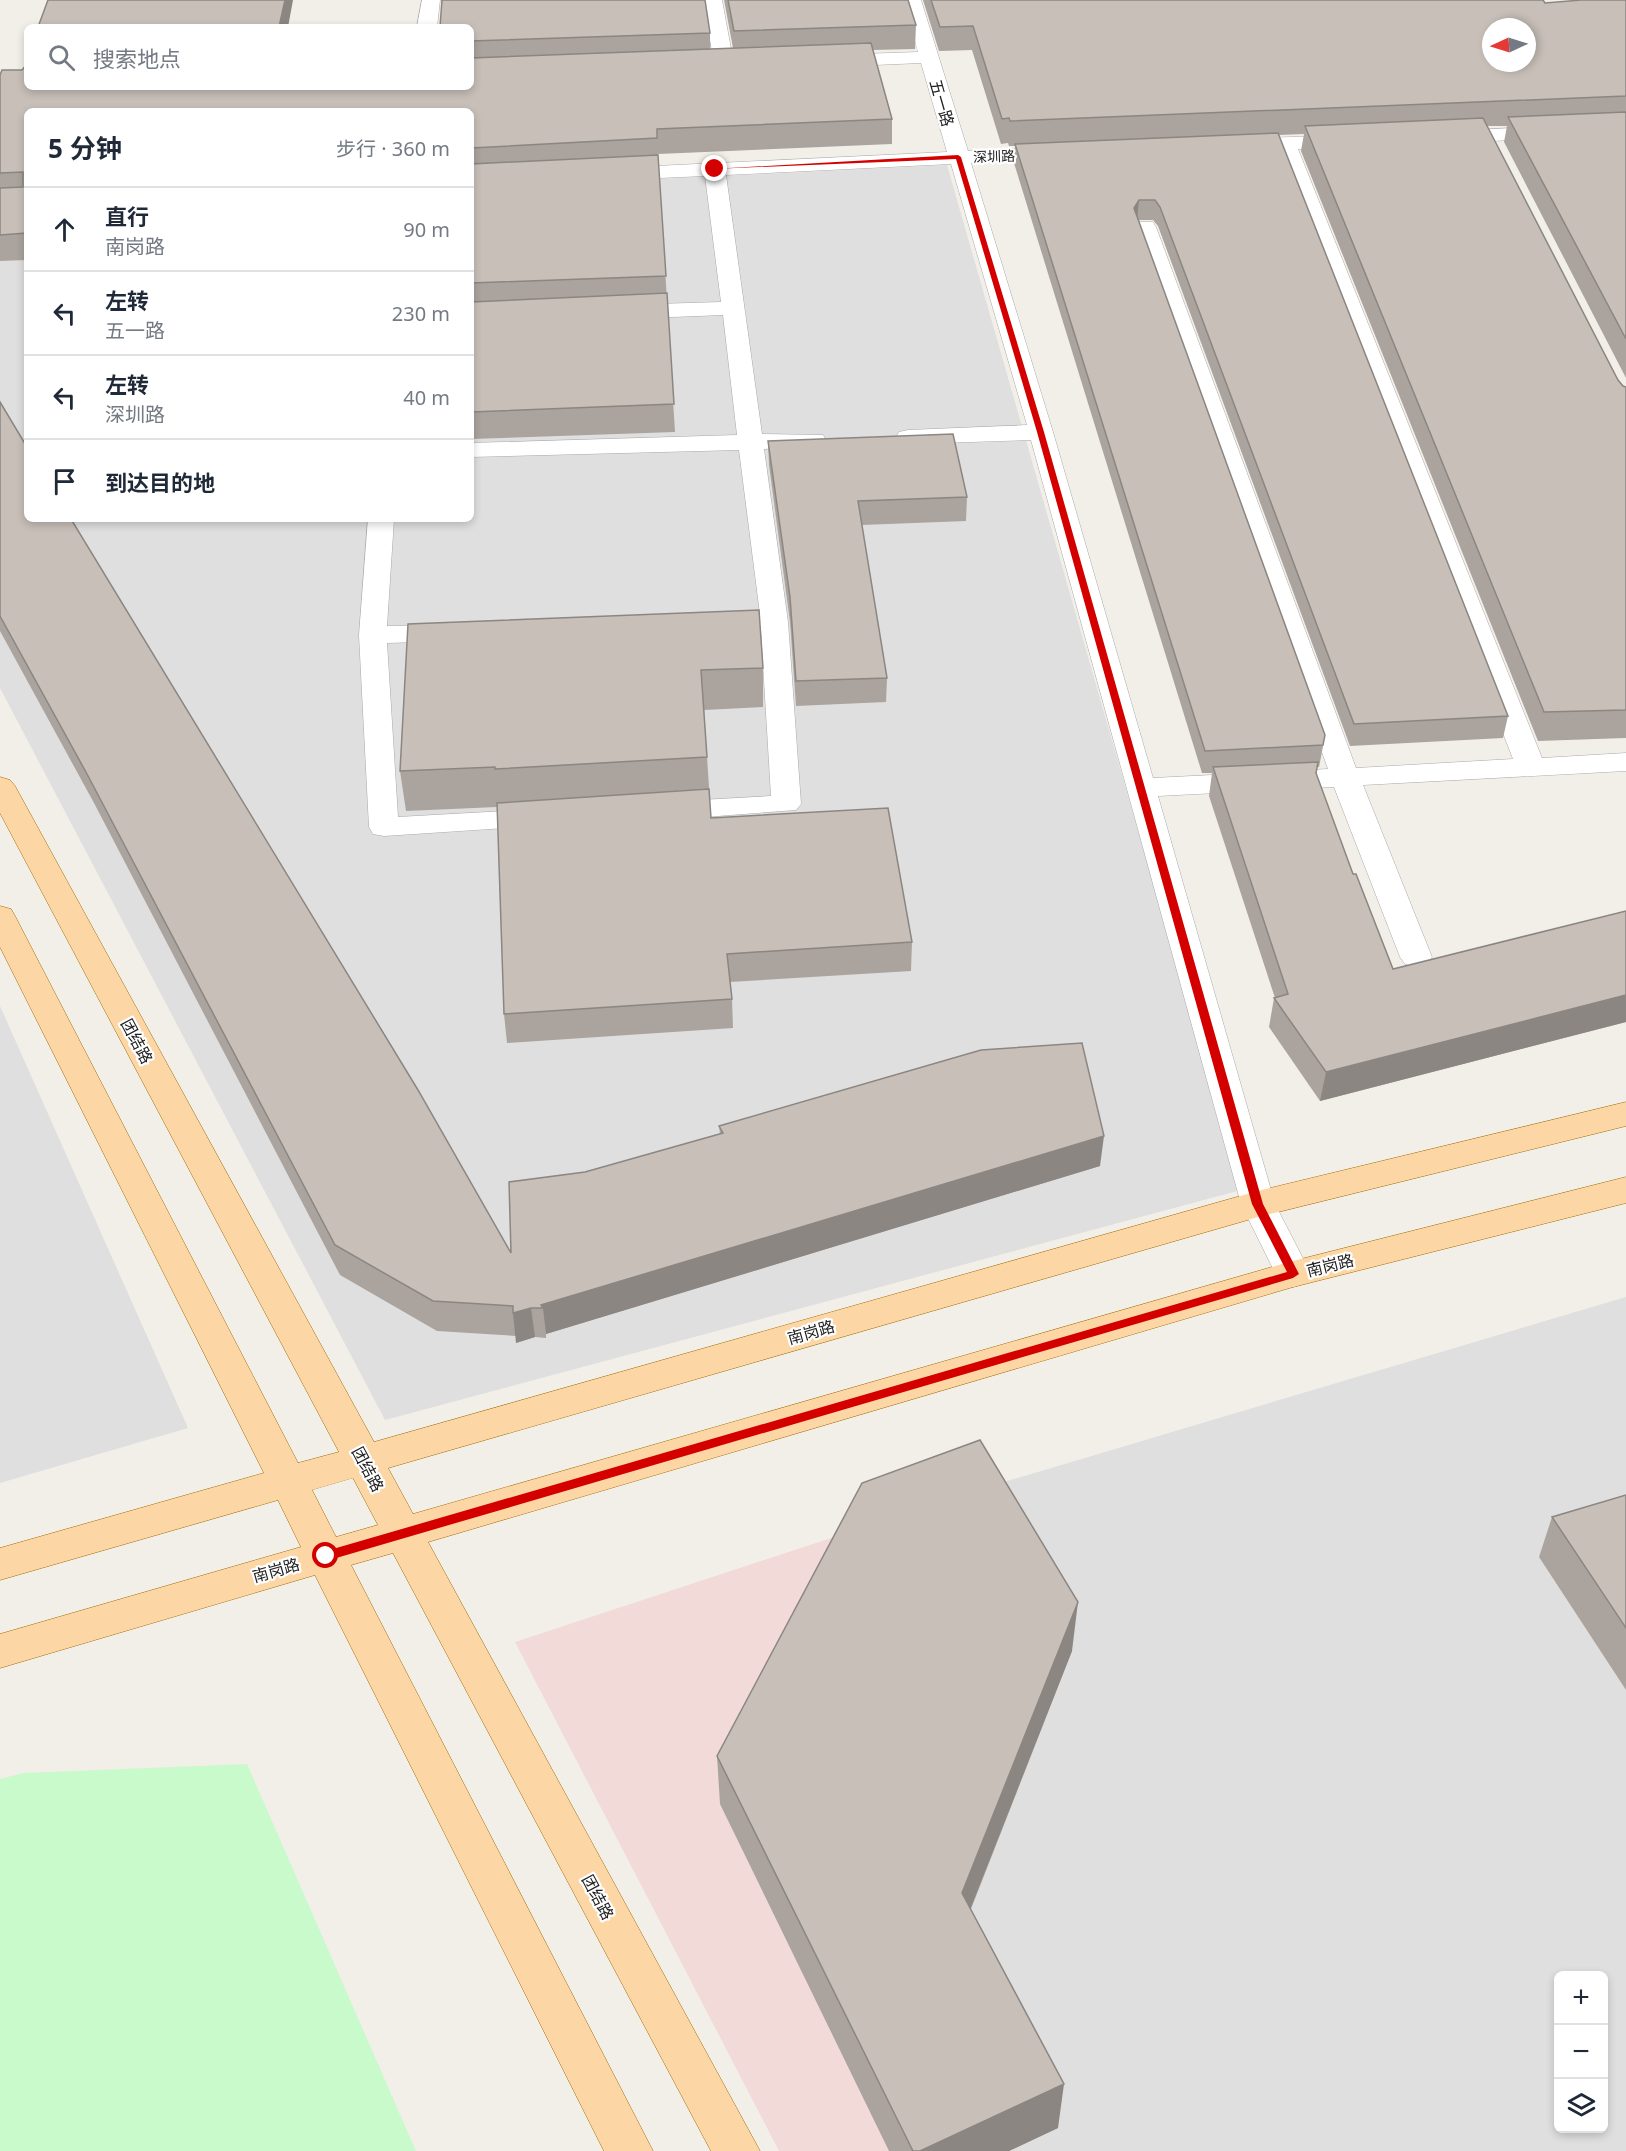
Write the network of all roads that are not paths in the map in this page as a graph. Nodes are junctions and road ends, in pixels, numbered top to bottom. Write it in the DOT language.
graph roads {
  1 [pos="431,0"];
  2 [pos="712,0"];
  3 [pos="912,0"];
  4 [pos="427,24"];
  5 [pos="928,57"];
  6 [pos="815,61"];
  7 [pos="746,64"];
  8 [pos="724,65"];
  9 [pos="701,66"];
  10 [pos="1626,129"];
  11 [pos="1487,135"];
  12 [pos="1427,137"];
  13 [pos="1368,140"];
  14 [pos="1285,143"];
  15 [pos="1215,146"];
  16 [pos="1075,152"];
  17 [pos="1498,156"];
  18 [pos="958,157"];
  19 [pos="715,169"];
  20 [pos="599,175"];
  21 [pos="1145,227"];
  22 [pos="734,308"];
  23 [pos="602,313"];
  24 [pos="1041,432"];
  25 [pos="890,438"];
  26 [pos="832,440"];
  27 [pos="751,443"];
  28 [pos="474,450"];
  29 [pos="381,522"];
  30 [pos="774,622"];
  31 [pos="692,625"];
  32 [pos="479,632"];
  33 [pos="373,635"];
  34 [pos="1626,762"];
  35 [pos="1531,767"];
  36 [pos="1345,777"];
  37 [pos="0,786"];
  38 [pos="1141,788"];
  39 [pos="644,812"];
  40 [pos="561,817"];
  41 [pos="0,916"];
  42 [pos="1416,957"];
  43 [pos="1626,1114"];
  44 [pos="1626,1190"];
  45 [pos="1258,1204"];
  46 [pos="1293,1274"];
  47 [pos="363,1460"];
  48 [pos="288,1481"];
  49 [pos="403,1534"];
  50 [pos="326,1556"];
  51 [pos="0,1563"];
  52 [pos="0,1651"];
  53 [pos="629,2151"];
  54 [pos="736,2151"];
  1 -- 4 [label="street"];
  2 -- 8 [label="street"];
  3 -- 5 [label="street, 五一路"];
  5 -- 6 [label="street"];
  5 -- 18 [label="street, 五一路"];
  7 -- 8 [label="street"];
  8 -- 9 [label="street"];
  10 -- 11 [label="street"];
  11 -- 12 [label="street"];
  11 -- 17 [label="street"];
  13 -- 14 [label="street"];
  14 -- 15 [label="street"];
  14 -- 35 [label="street"];
  16 -- 18 [label="street, 深圳路"];
  18 -- 19 [label="street, 深圳路"];
  18 -- 24 [label="street, 五一路"];
  19 -- 20 [label="street, 深圳路"];
  19 -- 22 [label="street"];
  21 -- 36 [label="street"];
  22 -- 23 [label="street"];
  22 -- 27 [label="street"];
  24 -- 25 [label="street"];
  24 -- 38 [label="street, 五一路"];
  26 -- 27 [label="street"];
  27 -- 28 [label="street"];
  27 -- 30 [label="street"];
  29 -- 33 [label="street"];
  30 -- 31 [label="street"];
  30 -- 39 [label="street"];
  32 -- 33 [label="street"];
  33 -- 40 [label="street"];
  34 -- 35 [label="street"];
  35 -- 36 [label="street"];
  36 -- 38 [label="street"];
  36 -- 42 [label="street"];
  37 -- 47 [label="main road, 团结路"];
  38 -- 45 [label="street, 五一路"];
  41 -- 48 [label="main road"];
  43 -- 45 [label="main road, 南岗路"];
  44 -- 46 [label="main road, 南岗路"];
  45 -- 46 [label="street, 五一路"];
  45 -- 47 [label="main road, 南岗路"];
  46 -- 49 [label="main road, 南岗路"];
  47 -- 48 [label="main road, 南岗路"];
  47 -- 49 [label="main road, 团结路"];
  48 -- 50 [label="main road"];
  48 -- 51 [label="main road, 南岗路"];
  49 -- 50 [label="main road, 南岗路"];
  49 -- 54 [label="main road, 团结路"];
  50 -- 52 [label="main road, 南岗路"];
  50 -- 53 [label="main road"];
}
